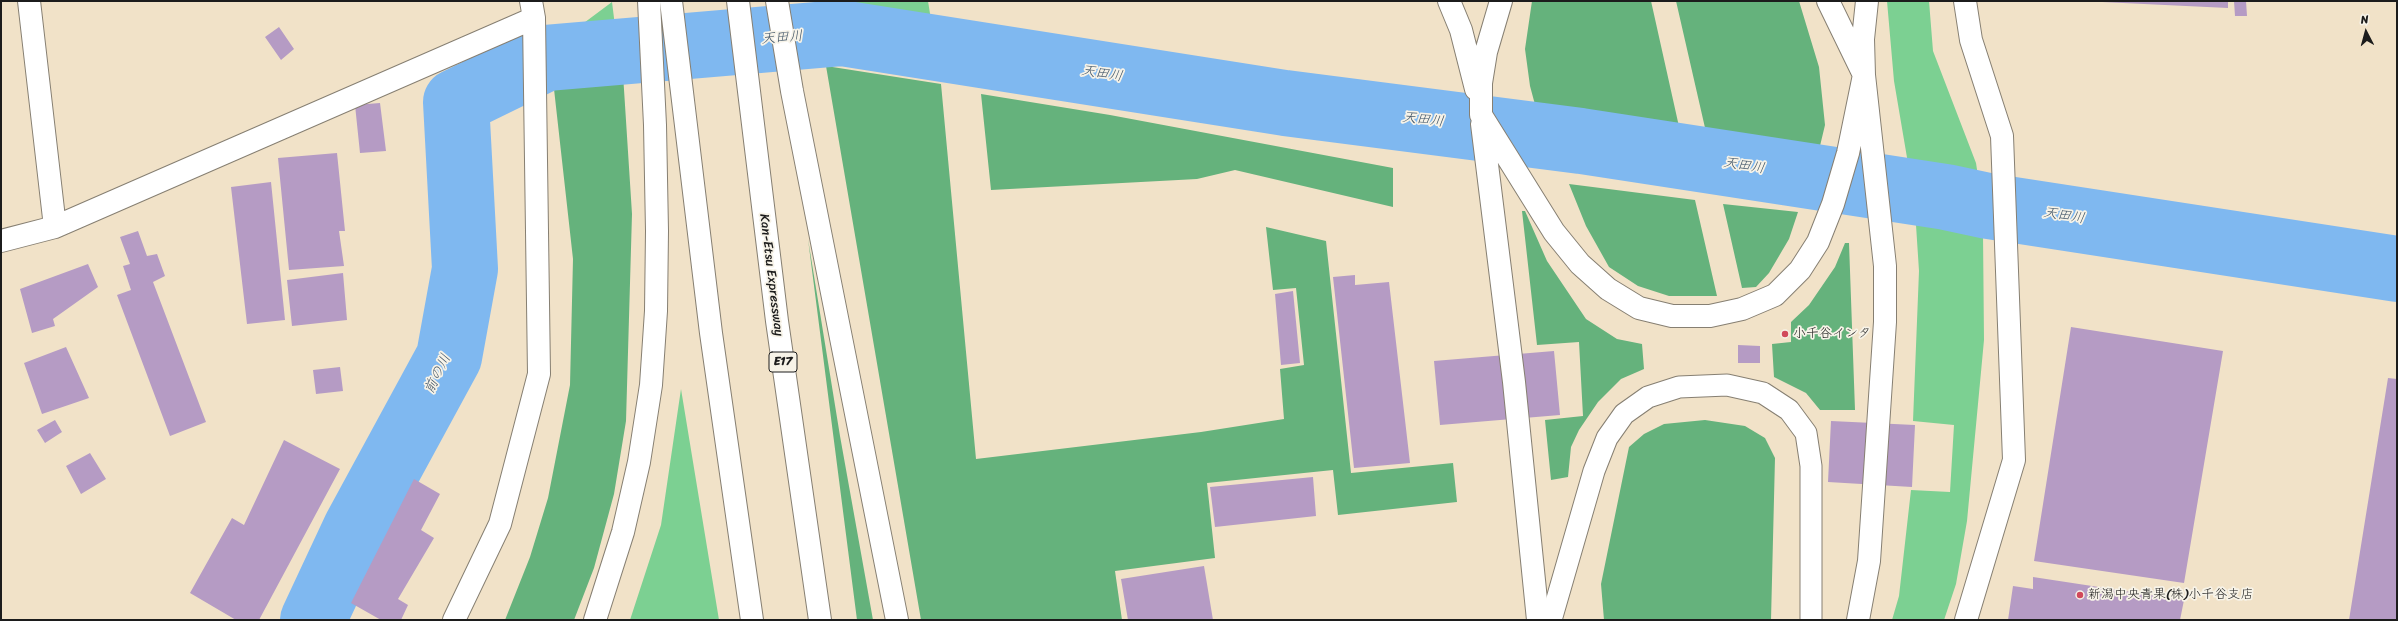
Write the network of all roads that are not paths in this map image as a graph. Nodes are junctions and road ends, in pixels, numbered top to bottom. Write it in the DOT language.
graph roads {
  1 [pos="29,1"];
  2 [pos="649,1"];
  3 [pos="671,1"];
  4 [pos="738,1"];
  5 [pos="777,1"];
  6 [pos="1449,1"];
  7 [pos="1501,1"];
  8 [pos="1828,1"];
  9 [pos="1867,1"];
  10 [pos="1965,1"];
  11 [pos="533,9"];
  12 [pos="1864,75"];
  13 [pos="1481,114"];
  14 [pos="55,227"];
  15 [pos="1,240"];
  16 [pos="454,620"];
  17 [pos="596,620"];
  18 [pos="752,620"];
  19 [pos="820,620"];
  20 [pos="897,620"];
  21 [pos="1538,620"];
  22 [pos="1551,620"];
  23 [pos="1811,620"];
  24 [pos="1858,620"];
  25 [pos="1966,620"];
  1 -- 14 [label="main road"];
  2 -- 17 [label="main road"];
  3 -- 18 [label="main road"];
  4 -- 19 [label="main road, Kan-Etsu Expressway / E17"];
  5 -- 20 [label="main road"];
  6 -- 13 [label="main road"];
  7 -- 13 [label="main road"];
  8 -- 12 [label="main road"];
  9 -- 12 [label="main road"];
  10 -- 25 [label="main road"];
  11 -- 14 [label="main road"];
  11 -- 16 [label="main road"];
  12 -- 13 [label="main road"];
  12 -- 24 [label="main road"];
  13 -- 21 [label="main road"];
  14 -- 15 [label="main road"];
  22 -- 23 [label="lane"];
}
